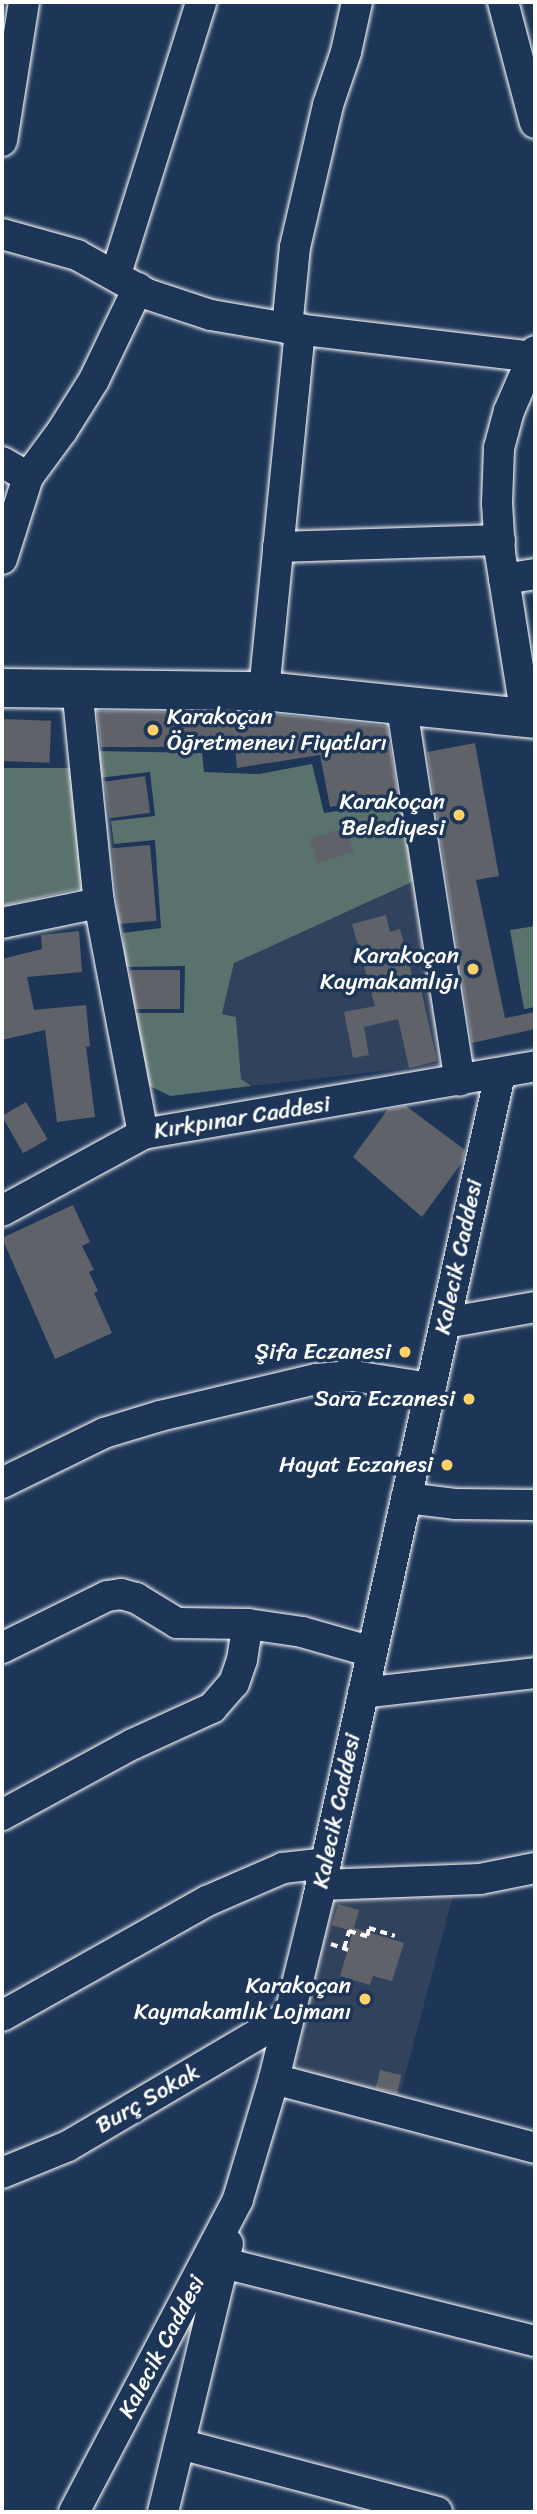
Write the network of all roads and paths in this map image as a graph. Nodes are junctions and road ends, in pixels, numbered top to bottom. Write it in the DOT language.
graph roads {
  1 [pos="24,2"];
  2 [pos="201,2"];
  3 [pos="357,2"];
  4 [pos="503,2"];
  5 [pos="10,31"];
  6 [pos="535,123"];
  7 [pos="2,141"];
  8 [pos="2,233"];
  9 [pos="127,281"];
  10 [pos="293,328"];
  11 [pos="535,355"];
  12 [pos="2,462"];
  13 [pos="28,477"];
  14 [pos="499,540"];
  15 [pos="278,547"];
  16 [pos="2,559"];
  17 [pos="535,574"];
  18 [pos="504,579"];
  19 [pos="2,688"];
  20 [pos="77,688"];
  21 [pos="264,691"];
  22 [pos="401,708"];
  23 [pos="531,718"];
  24 [pos="99,903"];
  25 [pos="2,923"];
  26 [pos="535,1066"];
  27 [pos="499,1074"];
  28 [pos="460,1082"];
  29 [pos="143,1134"];
  30 [pos="2,1211"];
  31 [pos="535,1307"];
  32 [pos="445,1323"];
  33 [pos="430,1388"];
  34 [pos="2,1483"];
  35 [pos="406,1498"];
  36 [pos="535,1505"];
  37 [pos="248,1624"];
  38 [pos="2,1648"];
  39 [pos="372,1652"];
  40 [pos="535,1673"];
  41 [pos="363,1693"];
  42 [pos="2,1815"];
  43 [pos="535,1868"];
  44 [pos="323,1874"];
  45 [pos="395,1936"];
  46 [pos="344,1948"];
  47 [pos="2,2015"];
  48 [pos="289,2016"];
  49 [pos="274,2079"];
  50 [pos="532,2144"];
  51 [pos="2,2173"];
  52 [pos="238,2199"];
  53 [pos="223,2263"];
  54 [pos="535,2341"];
  55 [pos="180,2444"];
  56 [pos="74,2512"];
  57 [pos="163,2512"];
  58 [pos="437,2512"];
  1 -- 5 [label="street"];
  2 -- 9 [label="street"];
  3 -- 10 [label="street"];
  4 -- 6 [label="street"];
  5 -- 7 [label="street"];
  8 -- 9 [label="street"];
  9 -- 10 [label="street"];
  9 -- 13 [label="street"];
  10 -- 11 [label="street"];
  10 -- 15 [label="street"];
  11 -- 14 [label="street"];
  12 -- 13 [label="street"];
  13 -- 16 [label="street"];
  14 -- 15 [label="street"];
  14 -- 18 [label="street"];
  15 -- 21 [label="street"];
  17 -- 18 [label="street"];
  18 -- 23 [label="street"];
  19 -- 20 [label="main road"];
  20 -- 21 [label="main road"];
  20 -- 24 [label="street"];
  21 -- 22 [label="main road"];
  22 -- 23 [label="main road"];
  22 -- 28 [label="street"];
  24 -- 25 [label="street"];
  24 -- 29 [label="street"];
  26 -- 27 [label="street, Kırkpınar Caddesi"];
  27 -- 28 [label="street, Kırkpınar Caddesi"];
  27 -- 32 [label="street, Kalecik Caddesi"];
  28 -- 29 [label="street, Kırkpınar Caddesi"];
  29 -- 30 [label="street, Kırkpınar Caddesi"];
  31 -- 32 [label="street"];
  32 -- 33 [label="street, Kalecik Caddesi"];
  33 -- 34 [label="street"];
  33 -- 35 [label="street, Kalecik Caddesi"];
  35 -- 36 [label="street"];
  35 -- 39 [label="street, Kalecik Caddesi"];
  37 -- 38 [label="street"];
  37 -- 39 [label="street"];
  37 -- 42 [label="street"];
  39 -- 41 [label="street, Kalecik Caddesi"];
  40 -- 41 [label="street"];
  41 -- 44 [label="street, Kalecik Caddesi"];
  43 -- 44 [label="street"];
  44 -- 47 [label="street"];
  44 -- 48 [label="street, Kalecik Caddesi"];
  45 -- 46 [label="path"];
  48 -- 49 [label="street, Kalecik Caddesi"];
  48 -- 51 [label="street, Burç Sokak"];
  49 -- 50 [label="street"];
  49 -- 52 [label="street, Kalecik Caddesi"];
  52 -- 53 [label="street"];
  52 -- 56 [label="street, Kalecik Caddesi"];
  53 -- 54 [label="street"];
  53 -- 55 [label="street"];
  55 -- 57 [label="street"];
  55 -- 58 [label="street"];
}
